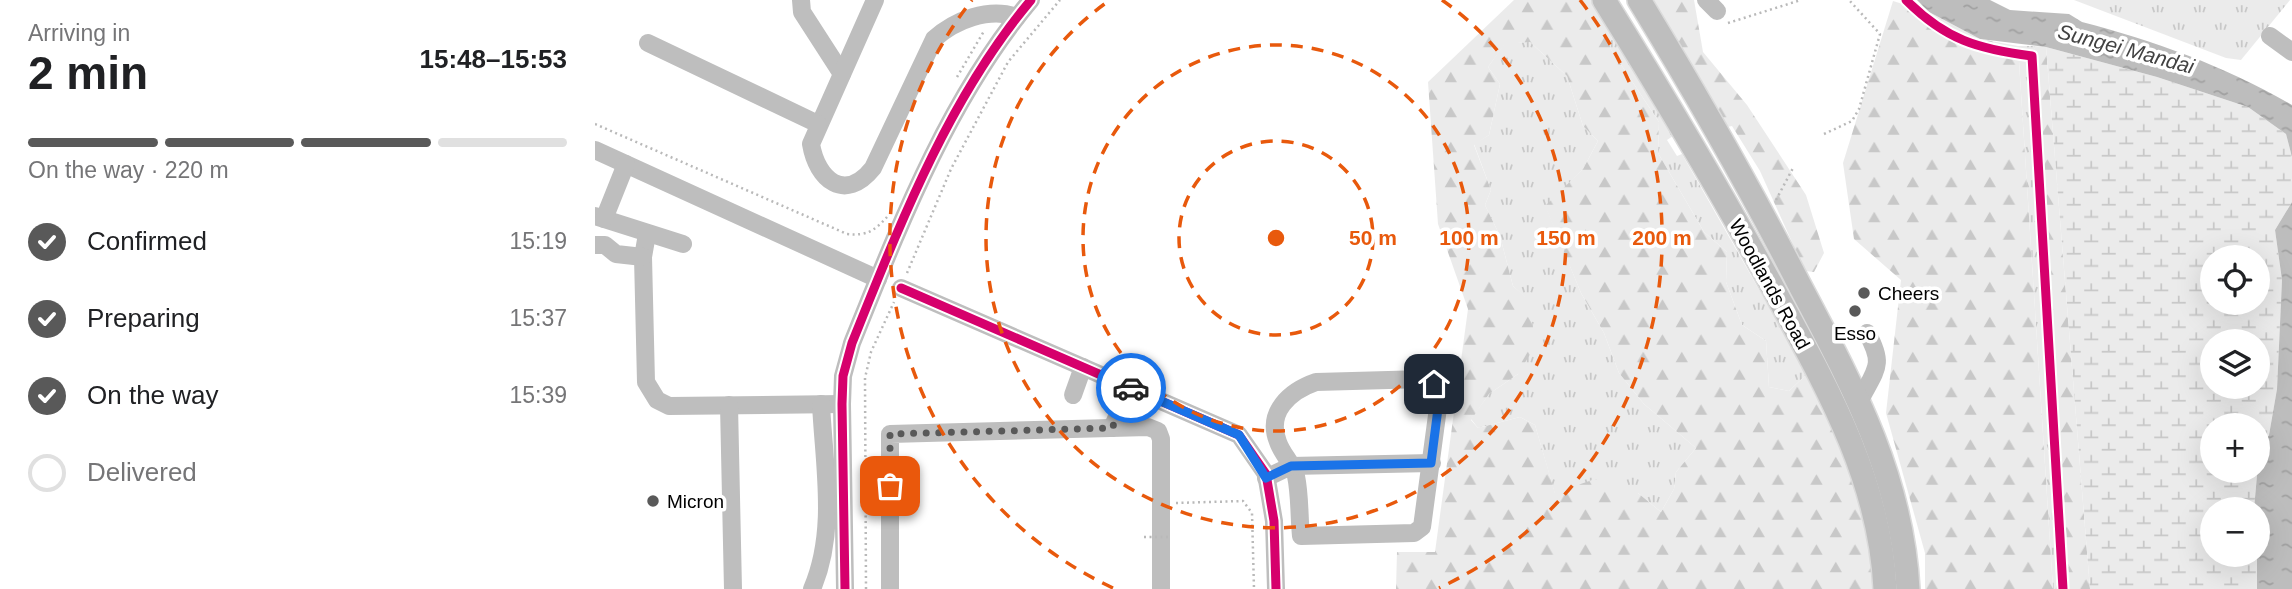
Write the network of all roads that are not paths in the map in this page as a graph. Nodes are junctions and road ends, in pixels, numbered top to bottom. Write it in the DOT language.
graph roads {
  1 [pos="801,0"];
  2 [pos="875,0"];
  3 [pos="1031,0"];
  4 [pos="1604,0"];
  5 [pos="1639,0"];
  6 [pos="1017,17"];
  7 [pos="2270,36"];
  8 [pos="647,43"];
  9 [pos="2292,52"];
  10 [pos="842,74"];
  11 [pos="818,124"];
  12 [pos="595,150"];
  13 [pos="626,164"];
  14 [pos="599,218"];
  15 [pos="647,234"];
  16 [pos="683,244"];
  17 [pos="595,245"];
  18 [pos="643,257"];
  19 [pos="878,279"];
  20 [pos="901,288"];
  21 [pos="1867,333"];
  22 [pos="1083,367"];
  23 [pos="1130,387"];
  24 [pos="1073,395"];
  25 [pos="1860,400"];
  26 [pos="821,404"];
  27 [pos="842,404"];
  28 [pos="729,405"];
  29 [pos="1112,428"];
  30 [pos="1431,463"];
  31 [pos="1291,466"];
  32 [pos="1266,478"];
  33 [pos="733,589"];
  34 [pos="812,589"];
  35 [pos="845,589"];
  36 [pos="890,589"];
  37 [pos="1161,589"];
  38 [pos="1276,589"];
  39 [pos="1885,589"];
  40 [pos="1908,589"];
  1 -- 10 [label="street"];
  2 -- 10 [label="street"];
  3 -- 6 [label="street"];
  4 -- 39 [label="main road, Woodlands Road"];
  5 -- 25 [label="main road, Woodlands Road"];
  6 -- 11 [label="street"];
  6 -- 19 [label="street"];
  7 -- 9 [label="street"];
  8 -- 11 [label="street"];
  10 -- 11 [label="street"];
  12 -- 13 [label="street"];
  13 -- 14 [label="street"];
  13 -- 19 [label="street"];
  14 -- 15 [label="street"];
  15 -- 16 [label="street"];
  15 -- 18 [label="street"];
  17 -- 18 [label="street"];
  18 -- 28 [label="street"];
  19 -- 27 [label="street"];
  20 -- 22 [label="street"];
  21 -- 25 [label="street"];
  22 -- 23 [label="street"];
  22 -- 24 [label="street"];
  23 -- 29 [label="street"];
  23 -- 32 [label="street"];
  25 -- 40 [label="main road, Woodlands Road"];
  26 -- 27 [label="street"];
  26 -- 28 [label="street"];
  26 -- 34 [label="street"];
  27 -- 35 [label="street"];
  28 -- 33 [label="street"];
  29 -- 36 [label="street"];
  29 -- 37 [label="street"];
  30 -- 31 [label="street"];
  30 -- 31 [label="street"];
  30 -- 31 [label="street"];
  31 -- 32 [label="street"];
  32 -- 38 [label="street"];
}
